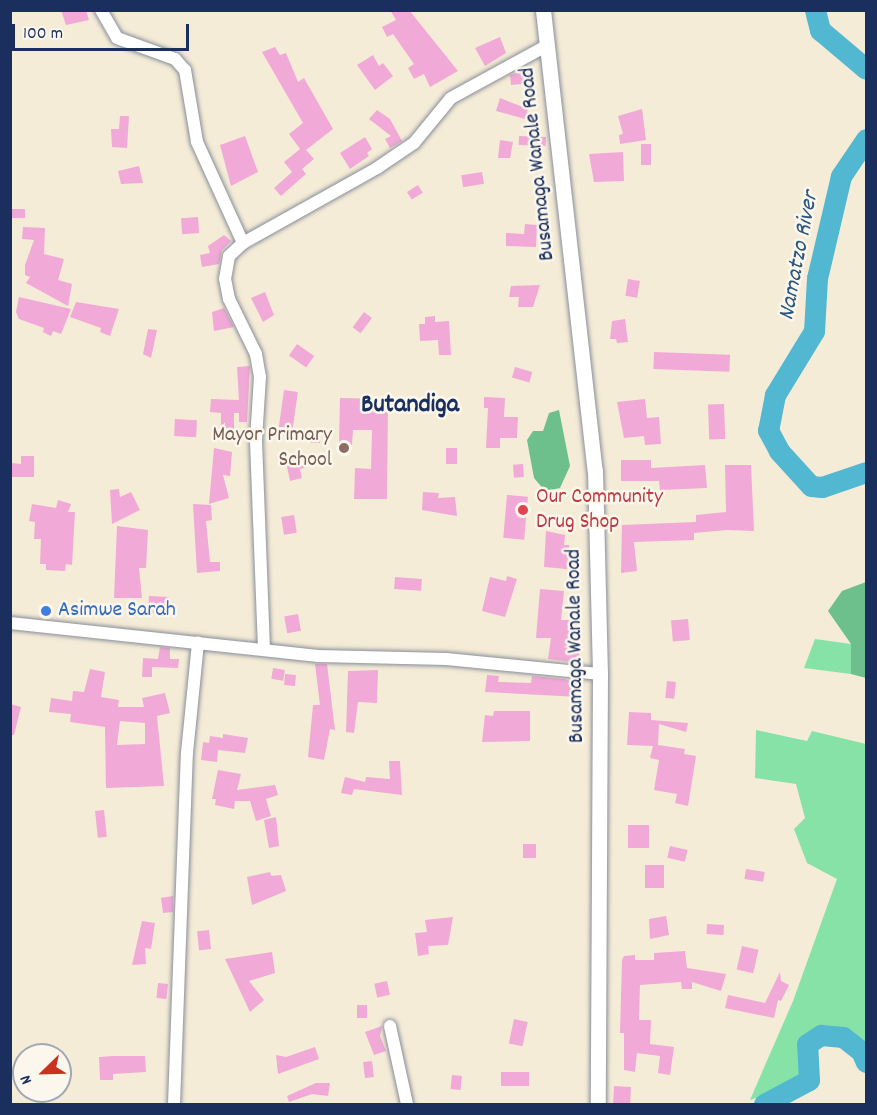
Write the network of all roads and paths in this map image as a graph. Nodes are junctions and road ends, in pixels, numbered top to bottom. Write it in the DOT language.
graph roads {
  1 [pos="102,10"];
  2 [pos="543,10"];
  3 [pos="548,45"];
  4 [pos="243,243"];
  5 [pos="10,623"];
  6 [pos="198,643"];
  7 [pos="264,649"];
  8 [pos="600,674"];
  9 [pos="390,1026"];
  10 [pos="174,1104"];
  11 [pos="407,1104"];
  12 [pos="598,1104"];
  1 -- 4 [label="street"];
  2 -- 3 [label="street, Busamaga Wanale Road"];
  3 -- 4 [label="street"];
  3 -- 8 [label="street, Busamaga Wanale Road"];
  4 -- 7 [label="street"];
  5 -- 6 [label="street"];
  6 -- 7 [label="street"];
  6 -- 10 [label="street"];
  7 -- 8 [label="street"];
  8 -- 12 [label="street, Busamaga Wanale Road"];
  9 -- 11 [label="street"];
}
